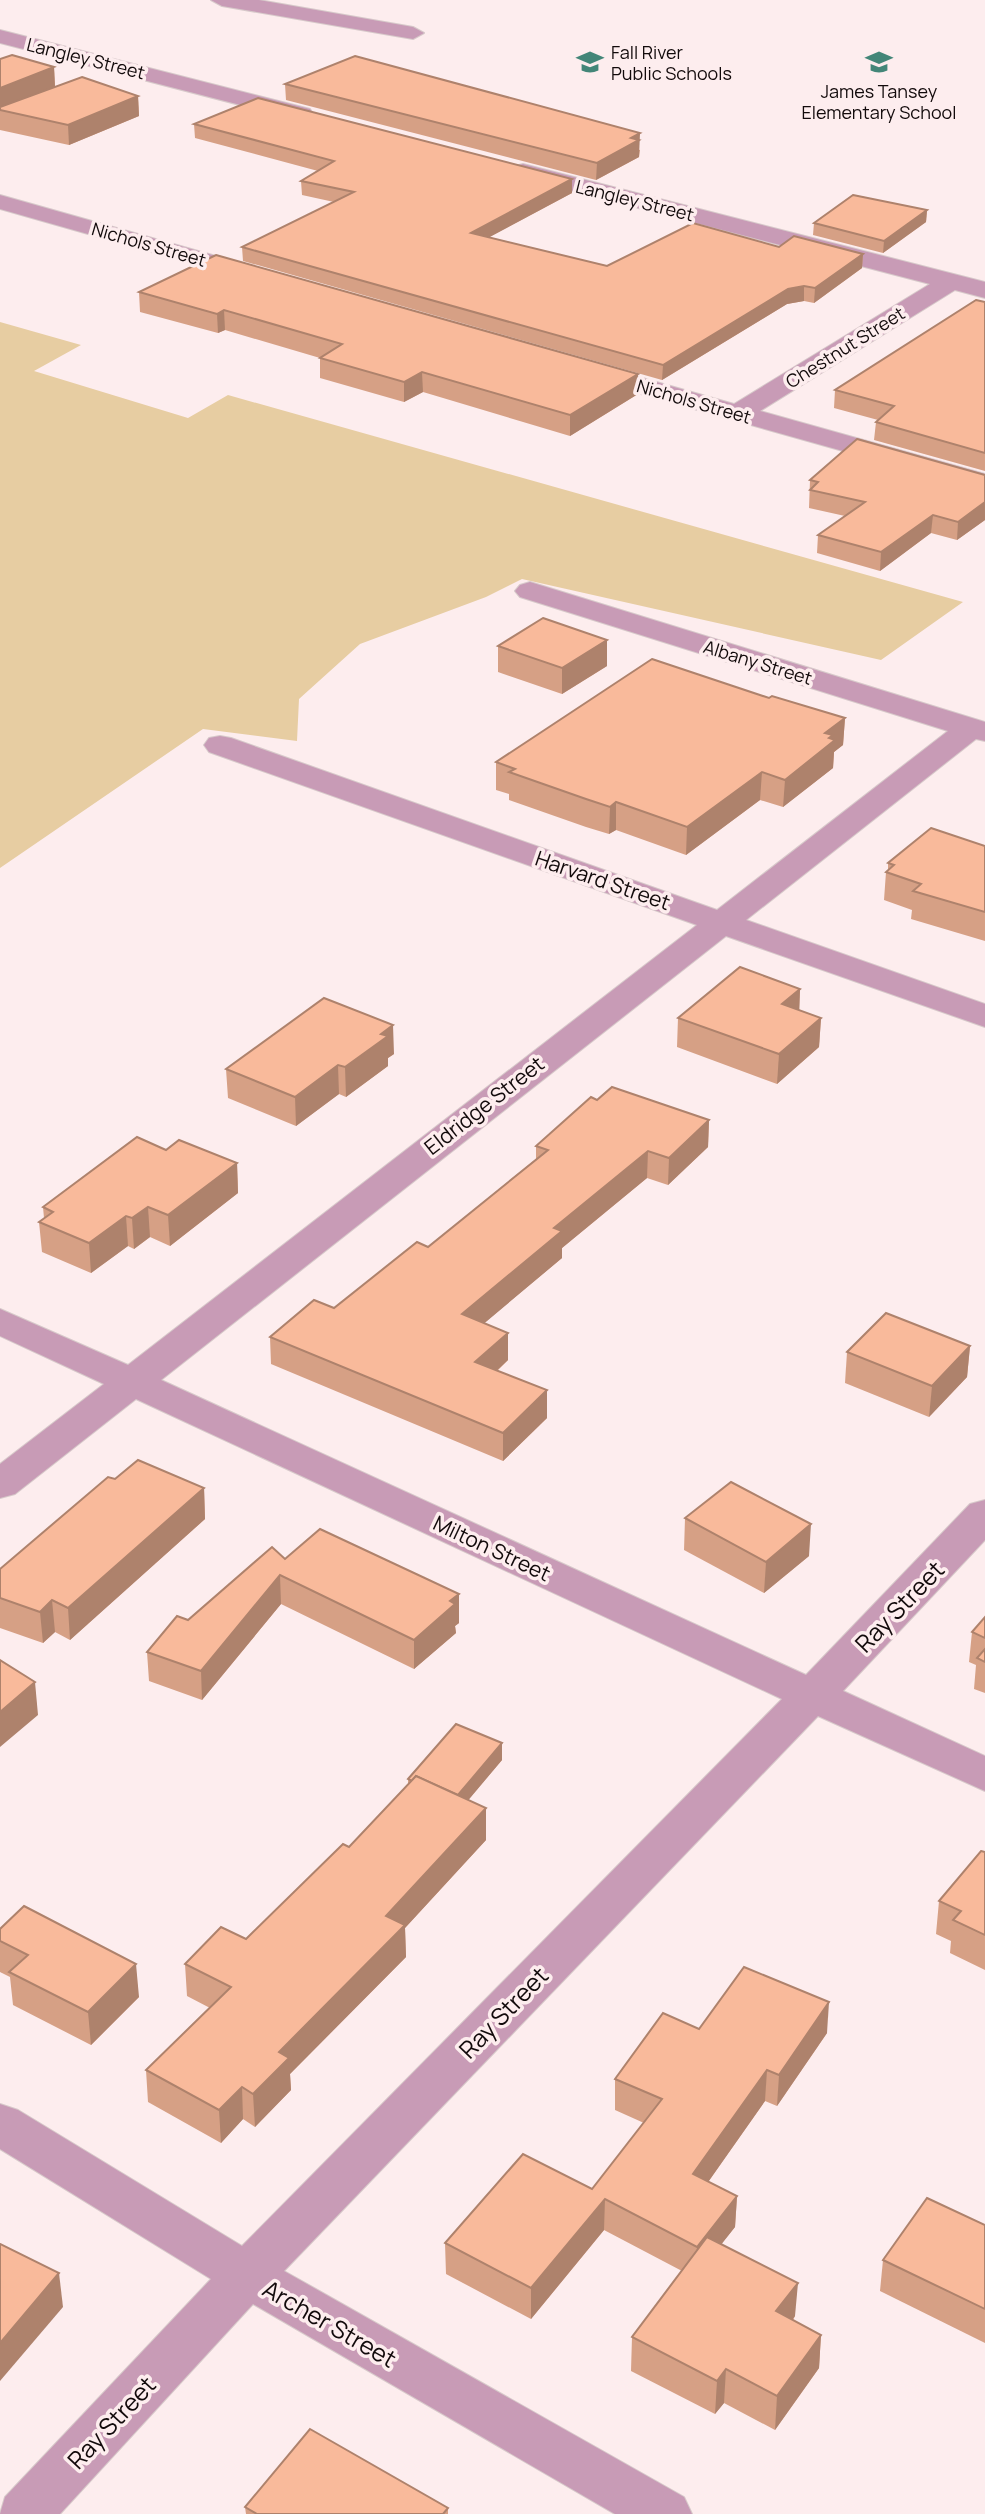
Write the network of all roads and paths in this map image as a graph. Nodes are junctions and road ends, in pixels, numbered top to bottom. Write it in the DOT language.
graph roads {
  1 [pos="222,0"];
  2 [pos="414,33"];
  3 [pos="0,36"];
  4 [pos="130,69"];
  5 [pos="91,84"];
  6 [pos="325,120"];
  7 [pos="498,164"];
  8 [pos="0,202"];
  9 [pos="276,281"];
  10 [pos="952,281"];
  11 [pos="985,290"];
  12 [pos="566,364"];
  13 [pos="738,414"];
  14 [pos="985,483"];
  15 [pos="530,591"];
  16 [pos="978,730"];
  17 [pos="220,745"];
  18 [pos="720,922"];
  19 [pos="985,1016"];
  20 [pos="0,1321"];
  21 [pos="131,1381"];
  22 [pos="0,1485"];
  23 [pos="985,1514"];
  24 [pos="812,1696"];
  25 [pos="985,1774"];
  26 [pos="0,2124"];
  27 [pos="247,2275"];
  28 [pos="25,2514"];
  29 [pos="664,2514"];
  1 -- 2 [label="street"];
  3 -- 4 [label="street, Langley Street"];
  4 -- 5 [label="street"];
  4 -- 6 [label="street, Langley Street"];
  7 -- 10 [label="street, Langley Street"];
  8 -- 9 [label="street, Nichols Street"];
  10 -- 11 [label="street, Langley Street"];
  10 -- 13 [label="street, Chestnut Street"];
  12 -- 13 [label="street, Nichols Street"];
  13 -- 14 [label="street, Nichols Street"];
  15 -- 16 [label="street, Albany Street"];
  16 -- 18 [label="street, Eldridge Street"];
  17 -- 18 [label="street, Harvard Street"];
  18 -- 19 [label="street, Harvard Street"];
  18 -- 21 [label="street, Eldridge Street"];
  20 -- 21 [label="street, Milton Street"];
  21 -- 22 [label="street, Eldridge Street"];
  21 -- 24 [label="street, Milton Street"];
  23 -- 24 [label="street, Ray Street"];
  24 -- 25 [label="street, Milton Street"];
  24 -- 27 [label="street, Ray Street"];
  26 -- 27 [label="street, Archer Street"];
  27 -- 28 [label="street, Ray Street"];
  27 -- 29 [label="street, Archer Street"];
}
